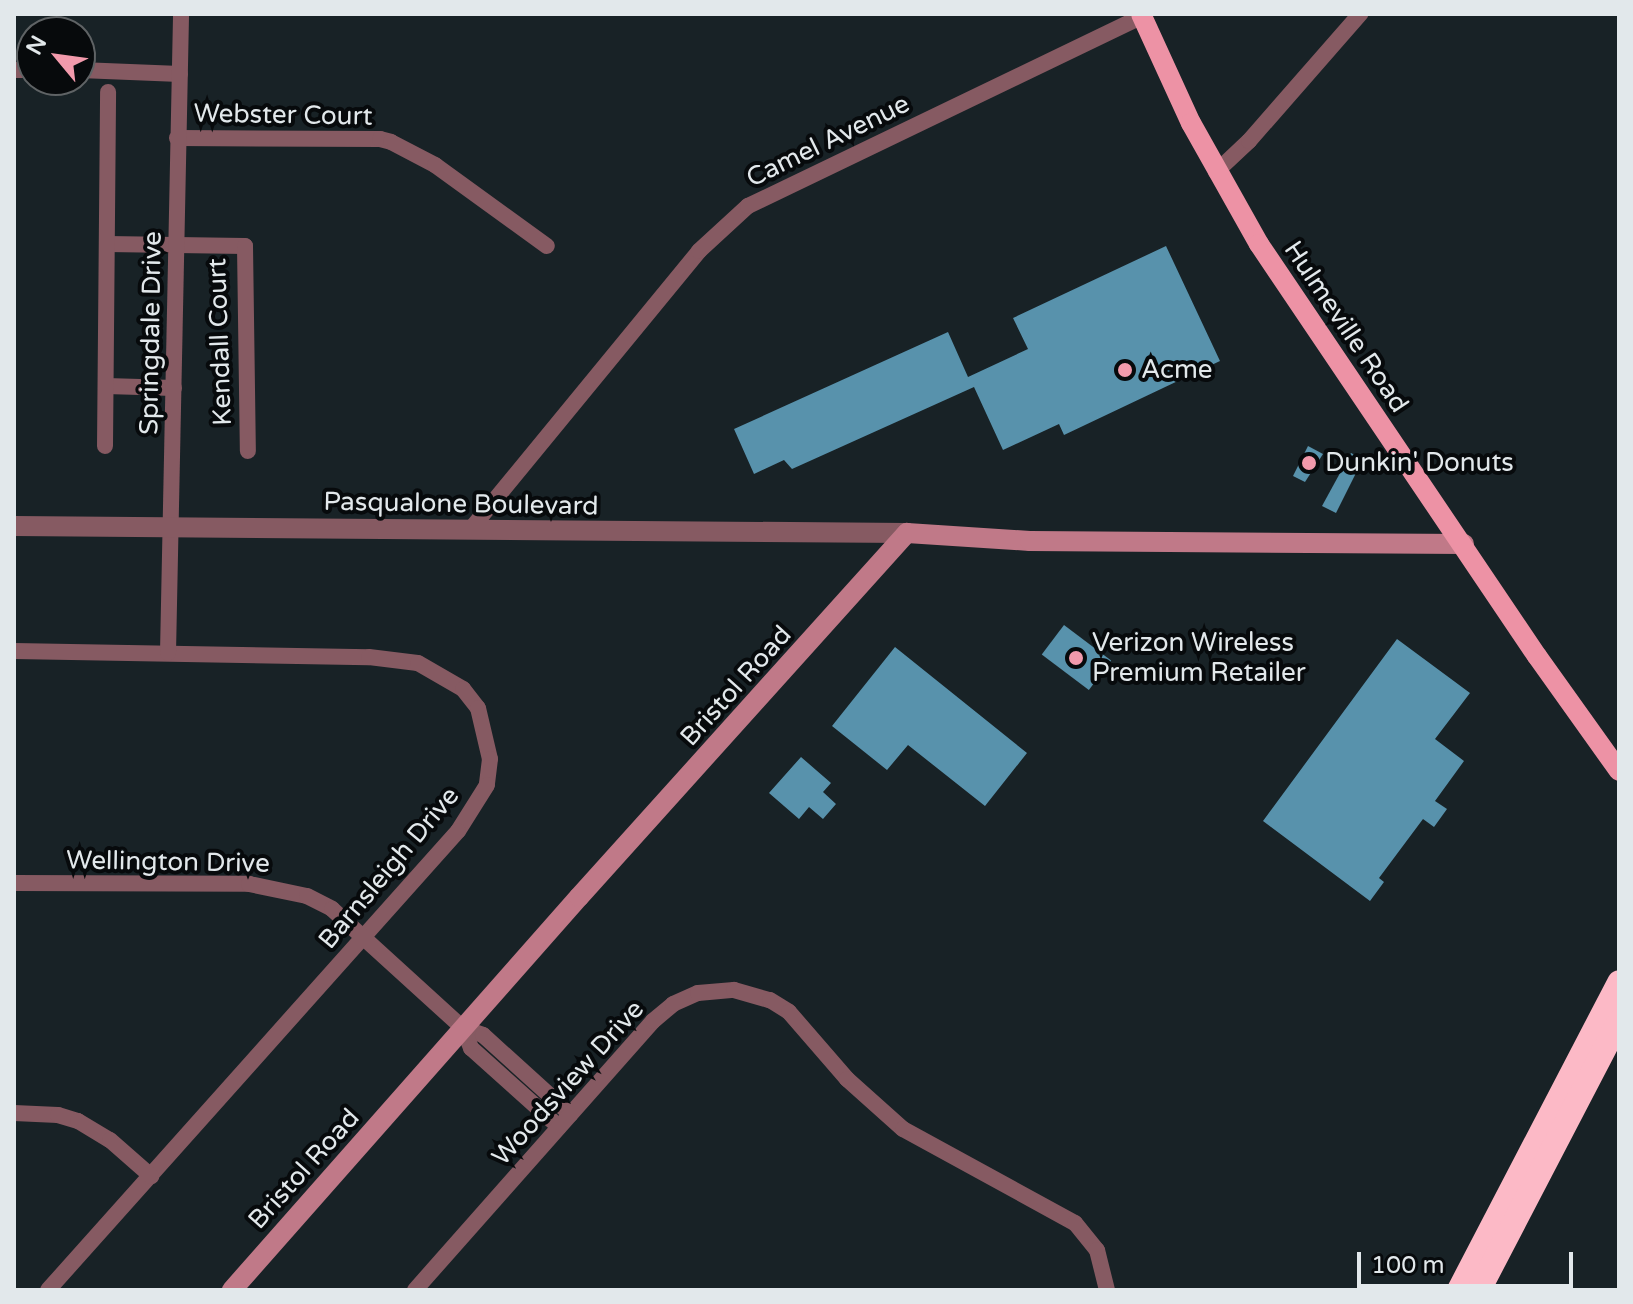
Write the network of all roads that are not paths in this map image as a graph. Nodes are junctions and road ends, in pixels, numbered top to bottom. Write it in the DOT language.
graph roads {
  1 [pos="181,14"];
  2 [pos="1360,14"];
  3 [pos="1141,15"];
  4 [pos="96,71"];
  5 [pos="180,74"];
  6 [pos="108,92"];
  7 [pos="177,138"];
  8 [pos="1216,172"];
  9 [pos="107,244"];
  10 [pos="176,246"];
  11 [pos="547,246"];
  12 [pos="106,386"];
  13 [pos="174,388"];
  14 [pos="105,446"];
  15 [pos="248,451"];
  16 [pos="14,526"];
  17 [pos="173,528"];
  18 [pos="470,530"];
  19 [pos="907,533"];
  20 [pos="1464,544"];
  21 [pos="14,651"];
  22 [pos="168,653"];
  23 [pos="1619,771"];
  24 [pos="14,883"];
  25 [pos="364,935"];
  26 [pos="1619,982"];
  27 [pos="1619,1021"];
  28 [pos="463,1028"];
  29 [pos="14,1113"];
  30 [pos="570,1114"];
  31 [pos="559,1127"];
  32 [pos="151,1176"];
  33 [pos="48,1290"];
  34 [pos="232,1290"];
  35 [pos="415,1290"];
  36 [pos="1107,1290"];
  37 [pos="1459,1290"];
  38 [pos="1479,1290"];
  1 -- 5 [label="street, Springdale Drive"];
  2 -- 8 [label="street"];
  3 -- 8 [label="main road, Hulmeville Road"];
  3 -- 18 [label="street, Camel Avenue"];
  4 -- 5 [label="street"];
  5 -- 7 [label="street, Springdale Drive"];
  6 -- 9 [label="street"];
  7 -- 10 [label="street, Springdale Drive"];
  7 -- 11 [label="street, Webster Court"];
  8 -- 20 [label="main road, Hulmeville Road"];
  9 -- 10 [label="street"];
  9 -- 12 [label="street"];
  10 -- 13 [label="street, Springdale Drive"];
  10 -- 15 [label="street, Kendall Court"];
  12 -- 13 [label="street"];
  12 -- 14 [label="street"];
  13 -- 17 [label="street, Springdale Drive"];
  16 -- 17 [label="street, Pasqualone Boulevard"];
  17 -- 18 [label="street, Pasqualone Boulevard"];
  17 -- 22 [label="street, Springdale Drive"];
  18 -- 19 [label="street, Pasqualone Boulevard"];
  19 -- 20 [label="main road"];
  19 -- 28 [label="main road, Bristol Road"];
  20 -- 23 [label="main road, Hulmeville Road"];
  21 -- 22 [label="street, Barnsleigh Drive"];
  22 -- 25 [label="street, Barnsleigh Drive"];
  24 -- 25 [label="street, Wellington Drive"];
  25 -- 28 [label="street, Wellington Drive"];
  25 -- 32 [label="street, Barnsleigh Drive"];
  26 -- 37 [label="highway"];
  27 -- 38 [label="highway"];
  28 -- 30 [label="street"];
  28 -- 31 [label="street"];
  28 -- 34 [label="main road, Bristol Road"];
  29 -- 32 [label="street"];
  30 -- 31 [label="street, Woodsview Drive"];
  30 -- 36 [label="street, Woodsview Drive"];
  31 -- 35 [label="street, Woodsview Drive"];
  32 -- 33 [label="street, Barnsleigh Drive"];
}
